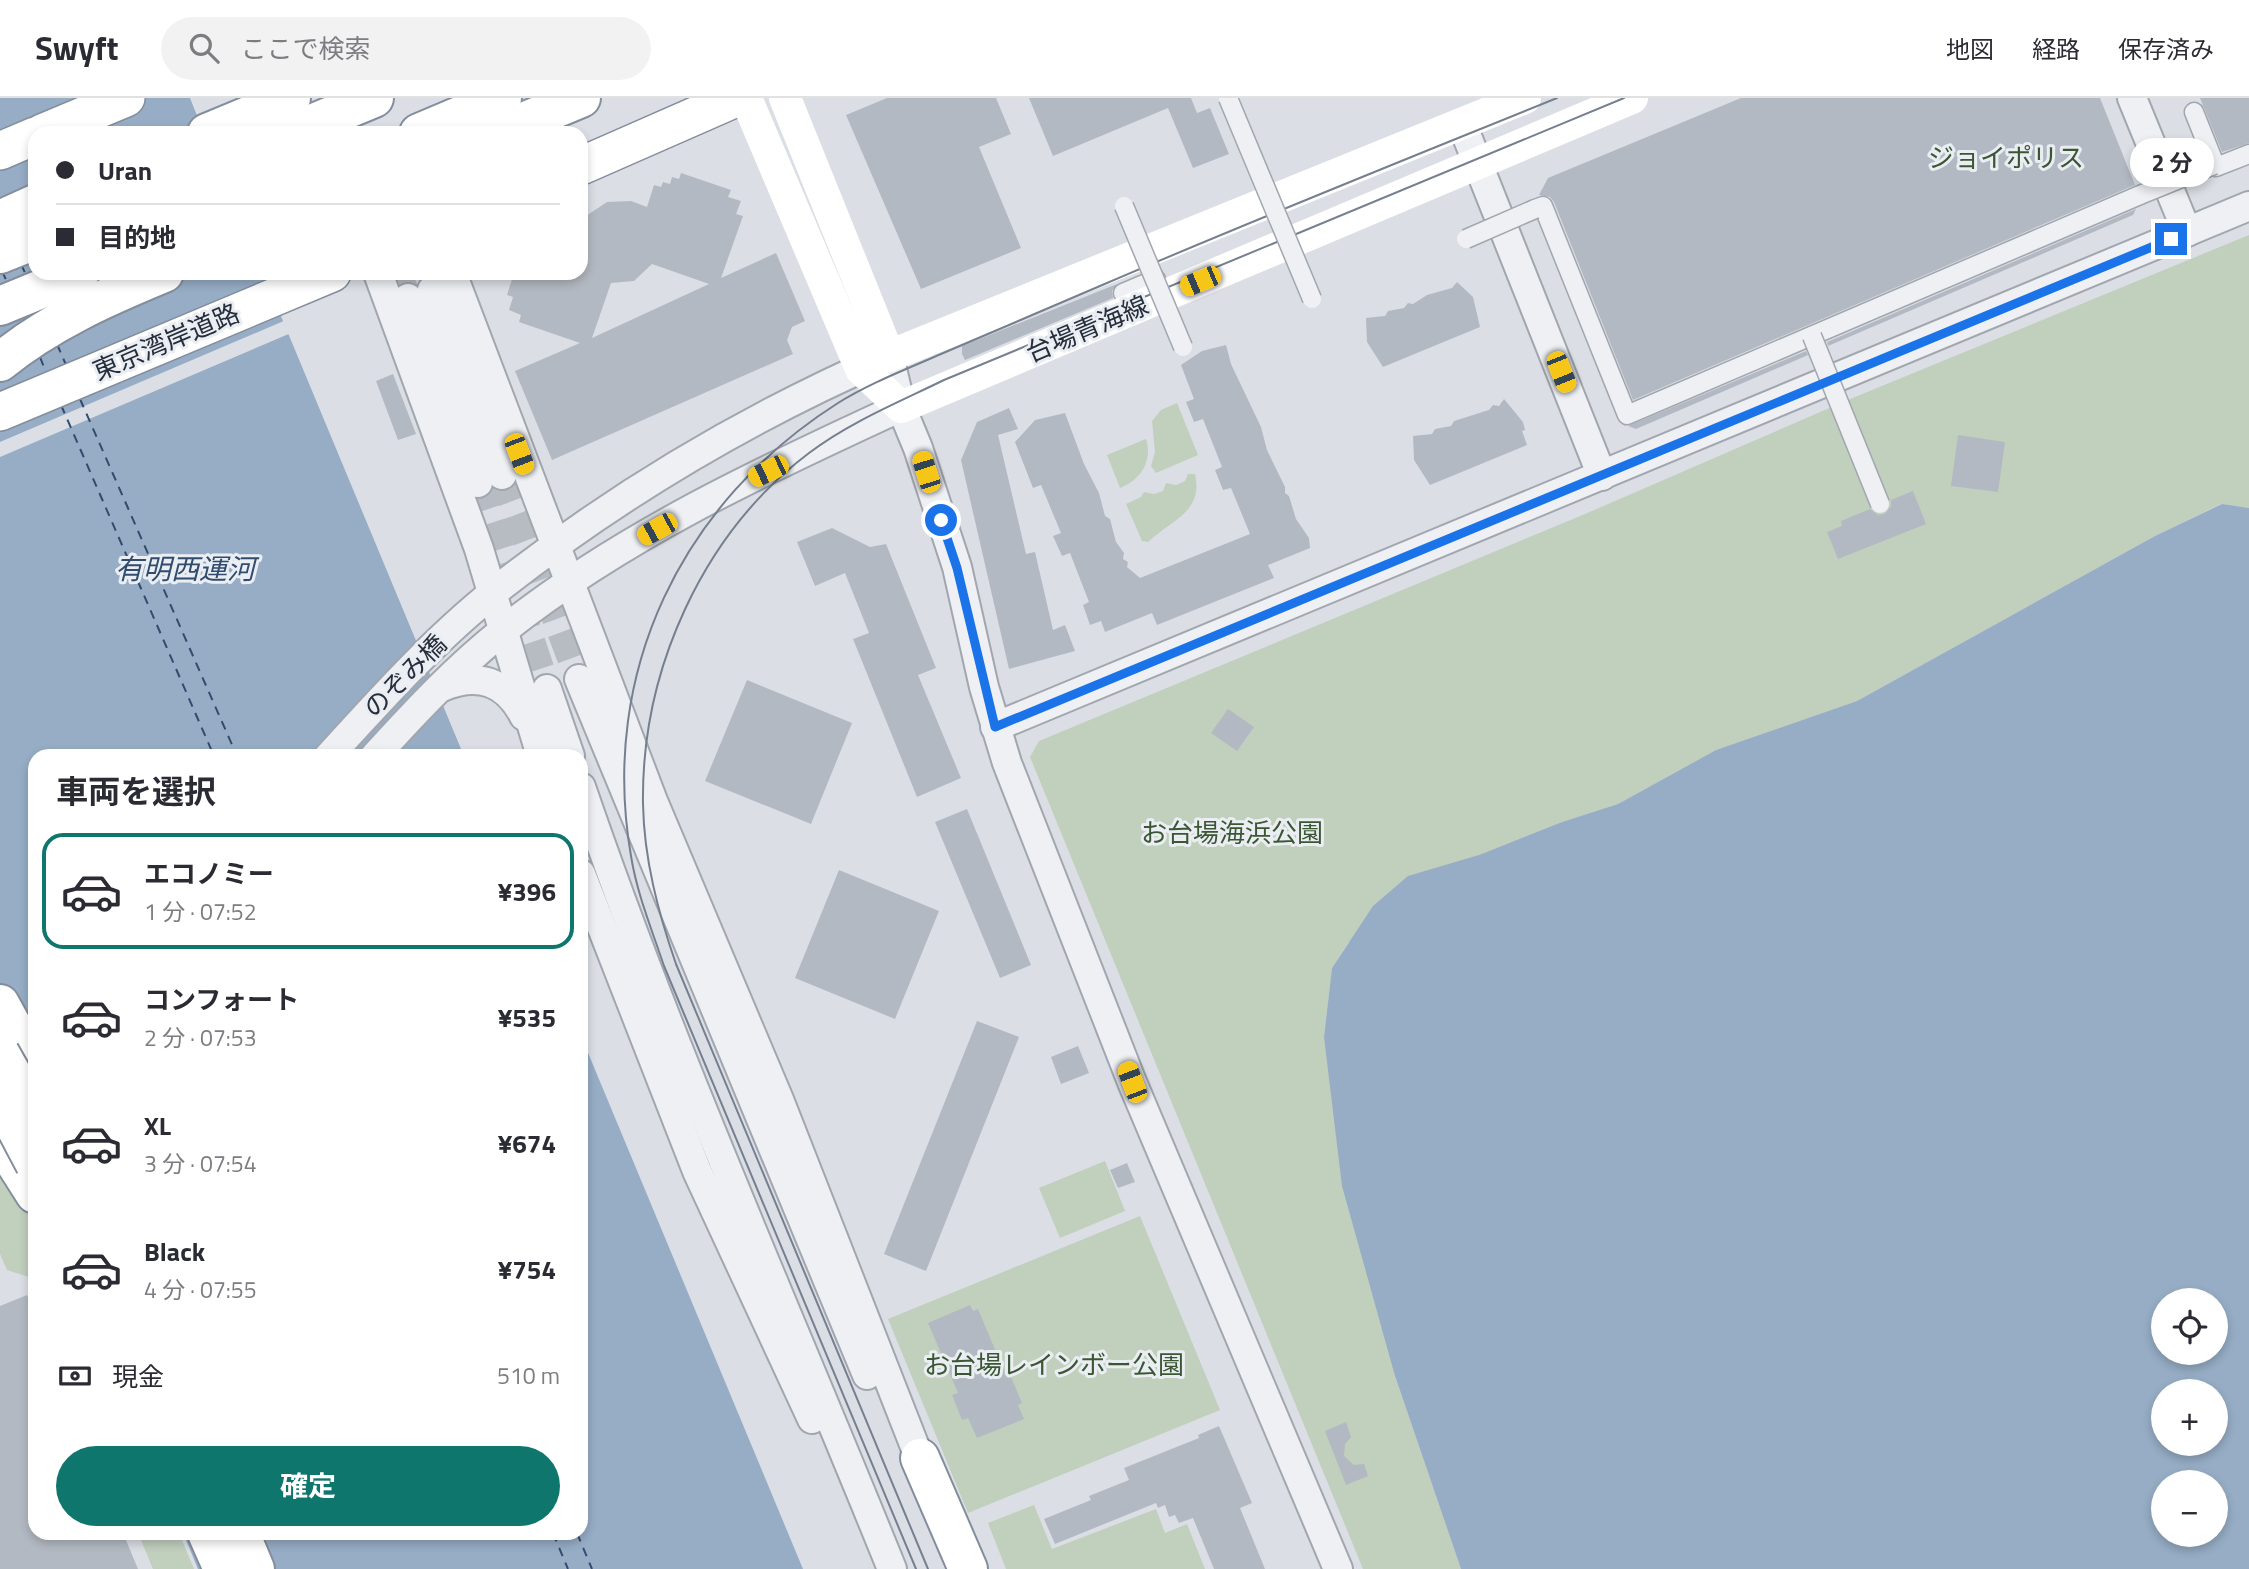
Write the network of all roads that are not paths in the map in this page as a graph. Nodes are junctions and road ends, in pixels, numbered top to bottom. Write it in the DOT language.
graph roads {
  1 [pos="126,98"];
  2 [pos="291,98"];
  3 [pos="374,98"];
  4 [pos="502,98"];
  5 [pos="581,98"];
  6 [pos="736,98"];
  7 [pos="746,98"];
  8 [pos="785,98"];
  9 [pos="1228,98"];
  10 [pos="1525,98"];
  11 [pos="1632,98"];
  12 [pos="2133,98"];
  13 [pos="2194,112"];
  14 [pos="1462,124"];
  15 [pos="59,126"];
  16 [pos="224,126"];
  17 [pos="307,126"];
  18 [pos="436,126"];
  19 [pos="514,126"];
  20 [pos="28,139"];
  21 [pos="0,150"];
  22 [pos="2249,154"];
  23 [pos="588,163"];
  24 [pos="1478,163"];
  25 [pos="2214,165"];
  26 [pos="1124,206"];
  27 [pos="2249,206"];
  28 [pos="28,207"];
  29 [pos="0,220"];
  30 [pos="2188,232"];
  31 [pos="1466,239"];
  32 [pos="28,243"];
  33 [pos="0,254"];
  34 [pos="1156,279"];
  35 [pos="63,280"];
  36 [pos="148,280"];
  37 [pos="315,280"];
  38 [pos="381,280"];
  39 [pos="431,287"];
  40 [pos="1123,293"];
  41 [pos="1312,299"];
  42 [pos="0,306"];
  43 [pos="1812,336"];
  44 [pos="1183,347"];
  45 [pos="0,362"];
  46 [pos="875,362"];
  47 [pos="901,407"];
  48 [pos="0,412"];
  49 [pos="1602,476"];
  50 [pos="490,479"];
  51 [pos="1880,504"];
  52 [pos="555,547"];
  53 [pos="570,583"];
  54 [pos="494,592"];
  55 [pos="505,629"];
  56 [pos="468,670"];
  57 [pos="579,679"];
  58 [pos="547,689"];
  59 [pos="995,727"];
  60 [pos="537,747"];
  61 [pos="336,749"];
  62 [pos="382,749"];
  63 [pos="568,749"];
  64 [pos="588,806"];
  65 [pos="588,892"];
  66 [pos="0,1004"];
  67 [pos="0,1053"];
  68 [pos="28,1054"];
  69 [pos="28,1073"];
  70 [pos="0,1096"];
  71 [pos="28,1103"];
  72 [pos="28,1109"];
  73 [pos="0,1131"];
  74 [pos="0,1139"];
  75 [pos="28,1150"];
  76 [pos="28,1183"];
  77 [pos="898,1425"];
  78 [pos="835,1448"];
  79 [pos="920,1458"];
  80 [pos="210,1540"];
  81 [pos="243,1540"];
  82 [pos="223,1569"];
  83 [pos="255,1569"];
  84 [pos="885,1569"];
  85 [pos="892,1569"];
  86 [pos="948,1569"];
  87 [pos="959,1569"];
  88 [pos="968,1569"];
  89 [pos="1338,1569"];
  1 -- 15 [label="highway"];
  2 -- 16 [label="highway"];
  3 -- 17 [label="highway"];
  4 -- 18 [label="highway"];
  5 -- 19 [label="highway"];
  6 -- 23 [label="highway"];
  7 -- 46 [label="main road"];
  8 -- 46 [label="main road"];
  9 -- 41 [label="street, bridge"];
  10 -- 14 [label="main road, 台場青海線"];
  11 -- 24 [label="main road, 台場青海線"];
  12 -- 30 [label="street"];
  13 -- 25 [label="street"];
  14 -- 24 [label="street"];
  14 -- 46 [label="main road, 台場青海線"];
  20 -- 21 [label="highway"];
  22 -- 25 [label="street"];
  24 -- 47 [label="main road, 台場青海線"];
  24 -- 49 [label="street"];
  25 -- 43 [label="street, bridge"];
  26 -- 34 [label="street, bridge"];
  27 -- 30 [label="street"];
  28 -- 29 [label="highway"];
  30 -- 49 [label="street"];
  31 -- 43 [label="street, bridge"];
  32 -- 33 [label="highway"];
  34 -- 40 [label="street"];
  34 -- 44 [label="street, bridge"];
  35 -- 42 [label="highway"];
  36 -- 45 [label="highway"];
  37 -- 48 [label="highway, 東京湾岸道路"];
  38 -- 54 [label="street"];
  39 -- 50 [label="street"];
  39 -- 52 [label="street"];
  43 -- 51 [label="street, bridge"];
  46 -- 47 [label="main road"];
  46 -- 52 [label="street, のぞみ橋"];
  47 -- 53 [label="street, のぞみ橋"];
  47 -- 59 [label="street"];
  49 -- 59 [label="street"];
  52 -- 53 [label="street"];
  52 -- 54 [label="street, のぞみ橋"];
  53 -- 55 [label="street, のぞみ橋"];
  53 -- 77 [label="street"];
  54 -- 55 [label="street"];
  54 -- 61 [label="street, のぞみ橋"];
  55 -- 56 [label="street, のぞみ橋"];
  55 -- 60 [label="street"];
  56 -- 60 [label="street"];
  56 -- 62 [label="street, のぞみ橋"];
  57 -- 77 [label="street"];
  58 -- 63 [label="street"];
  59 -- 89 [label="street"];
  64 -- 78 [label="street"];
  65 -- 78 [label="street"];
  66 -- 68 [label="highway"];
  67 -- 71 [label="highway, bridge"];
  69 -- 70 [label="street"];
  70 -- 75 [label="highway, bridge"];
  72 -- 73 [label="street, bridge"];
  74 -- 76 [label="highway"];
  77 -- 79 [label="street"];
  77 -- 86 [label="street"];
  78 -- 84 [label="street"];
  78 -- 85 [label="street"];
  79 -- 87 [label="street"];
  79 -- 88 [label="highway"];
  80 -- 82 [label="highway"];
  81 -- 83 [label="highway"];
}
